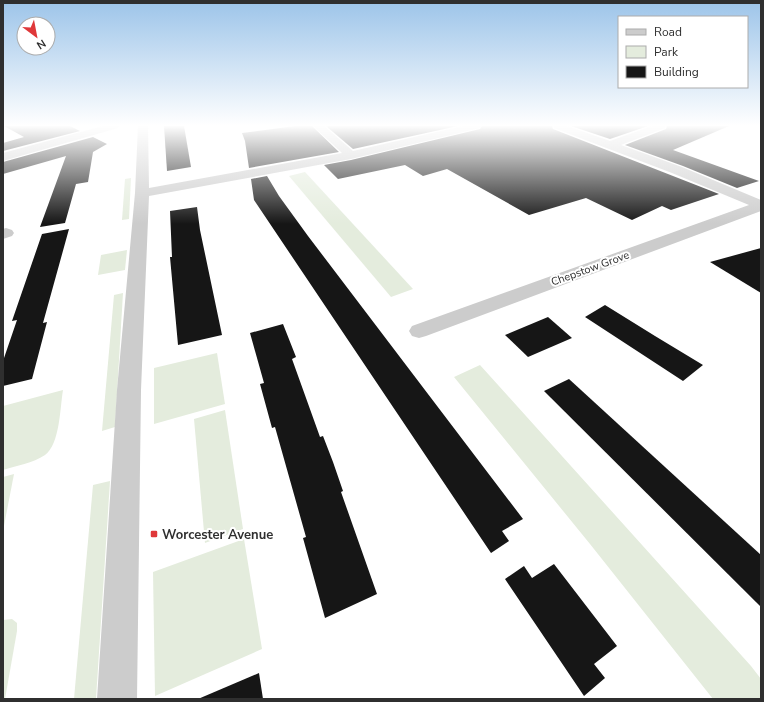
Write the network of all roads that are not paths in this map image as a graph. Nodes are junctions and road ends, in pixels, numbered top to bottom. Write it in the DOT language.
graph roads {
  1 [pos="143,159"];
  2 [pos="330,159"];
  3 [pos="645,159"];
  4 [pos="142,193"];
  5 [pos="761,205"];
  6 [pos="419,332"];
  7 [pos="117,699"];
  1 -- 4 [label="street"];
  2 -- 4 [label="street"];
  3 -- 5 [label="street"];
  4 -- 7 [label="street"];
  5 -- 6 [label="street, Chepstow Grove"];
}
